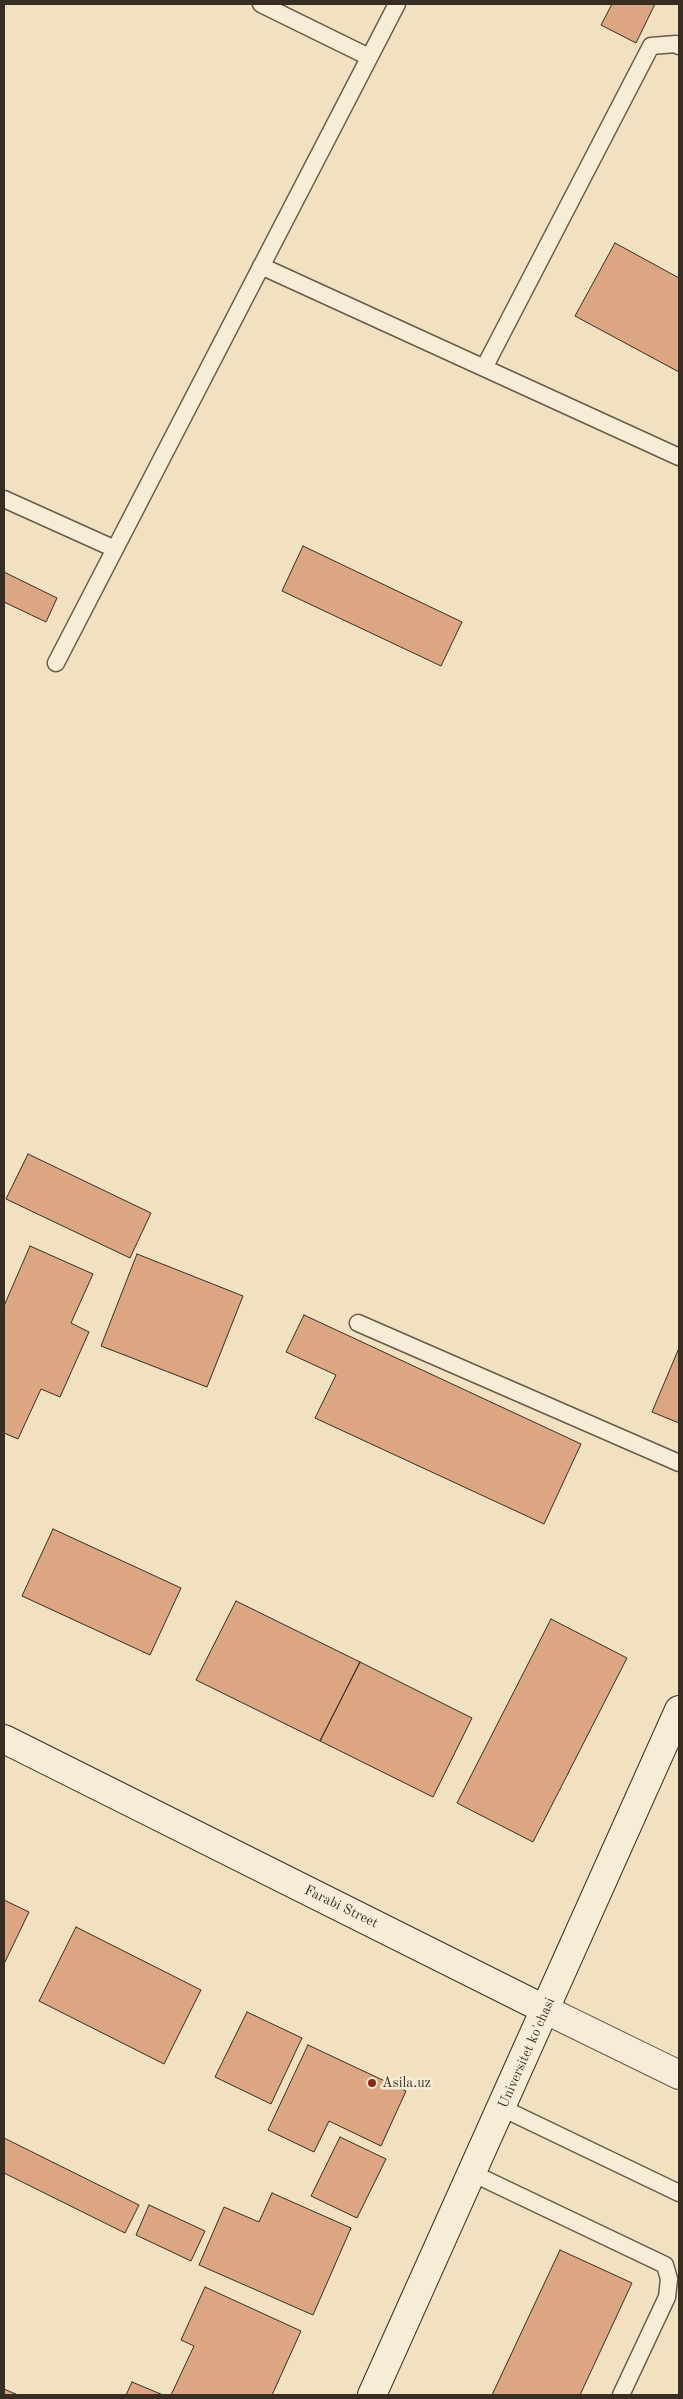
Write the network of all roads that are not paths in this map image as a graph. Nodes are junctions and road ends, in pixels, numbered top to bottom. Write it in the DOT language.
graph roads {
  1 [pos="261,4"];
  2 [pos="397,4"];
  3 [pos="679,46"];
  4 [pos="369,57"];
  5 [pos="261,266"];
  6 [pos="484,368"];
  7 [pos="679,457"];
  8 [pos="4,498"];
  9 [pos="115,549"];
  10 [pos="56,663"];
  11 [pos="358,1322"];
  12 [pos="679,1463"];
  13 [pos="679,1710"];
  14 [pos="4,1739"];
  15 [pos="546,2010"];
  16 [pos="679,2075"];
  17 [pos="502,2108"];
  18 [pos="472,2173"];
  19 [pos="679,2193"];
  20 [pos="372,2395"];
  21 [pos="621,2395"];
  1 -- 4 [label="lane"];
  2 -- 4 [label="lane"];
  3 -- 6 [label="lane"];
  4 -- 5 [label="lane"];
  5 -- 6 [label="lane"];
  5 -- 9 [label="lane"];
  6 -- 7 [label="lane"];
  8 -- 9 [label="lane"];
  9 -- 10 [label="lane"];
  11 -- 12 [label="lane"];
  13 -- 15 [label="main road, Universitet ko'chasi"];
  14 -- 15 [label="main road, Farabi Street"];
  15 -- 16 [label="main road, Farabi Street"];
  15 -- 17 [label="main road, Universitet ko'chasi"];
  17 -- 18 [label="main road, Universitet ko'chasi"];
  17 -- 19 [label="lane"];
  18 -- 20 [label="main road, Universitet ko'chasi"];
  18 -- 21 [label="lane"];
}
